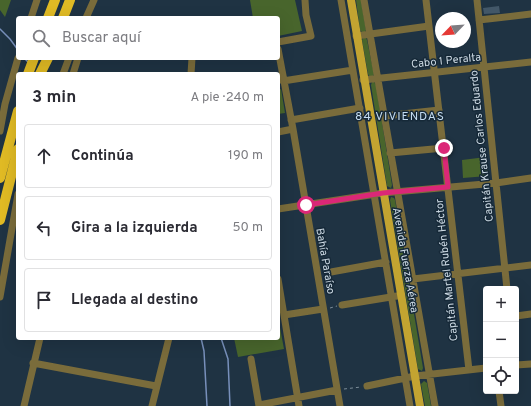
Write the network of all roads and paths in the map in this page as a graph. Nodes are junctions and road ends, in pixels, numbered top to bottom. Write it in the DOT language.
graph roads {
  1 [pos="36,0"];
  2 [pos="55,0"];
  3 [pos="64,0"];
  4 [pos="70,0"];
  5 [pos="94,0"];
  6 [pos="305,0"];
  7 [pos="341,0"];
  8 [pos="351,0"];
  9 [pos="364,0"];
  10 [pos="426,0"];
  11 [pos="477,0"];
  12 [pos="531,14"];
  13 [pos="32,16"];
  14 [pos="49,16"];
  15 [pos="59,16"];
  16 [pos="64,16"];
  17 [pos="87,16"];
  18 [pos="479,20"];
  19 [pos="429,26"];
  20 [pos="369,34"];
  21 [pos="356,36"];
  22 [pos="280,42"];
  23 [pos="17,60"];
  24 [pos="68,60"];
  25 [pos="77,60"];
  26 [pos="192,60"];
  27 [pos="280,60"];
  28 [pos="531,63"];
  29 [pos="40,64"];
  30 [pos="484,67"];
  31 [pos="353,70"];
  32 [pos="30,72"];
  33 [pos="64,72"];
  34 [pos="74,72"];
  35 [pos="191,72"];
  36 [pos="435,73"];
  37 [pos="378,78"];
  38 [pos="363,80"];
  39 [pos="283,81"];
  40 [pos="360,108"];
  41 [pos="439,110"];
  42 [pos="384,116"];
  43 [pos="16,118"];
  44 [pos="291,120"];
  45 [pos="293,129"];
  46 [pos="0,131"];
  47 [pos="280,132"];
  48 [pos="444,148"];
  49 [pos="390,153"];
  50 [pos="16,157"];
  51 [pos="0,178"];
  52 [pos="531,178"];
  53 [pos="496,183"];
  54 [pos="448,187"];
  55 [pos="397,192"];
  56 [pos="379,194"];
  57 [pos="16,205"];
  58 [pos="306,205"];
  59 [pos="280,209"];
  60 [pos="0,220"];
  61 [pos="386,262"];
  62 [pos="531,265"];
  63 [pos="505,268"];
  64 [pos="331,272"];
  65 [pos="457,274"];
  66 [pos="412,279"];
  67 [pos="507,286"];
  68 [pos="280,291"];
  69 [pos="397,296"];
  70 [pos="0,297"];
  71 [pos="342,305"];
  72 [pos="323,309"];
  73 [pos="531,314"];
  74 [pos="284,315"];
  75 [pos="519,316"];
  76 [pos="39,340"];
  77 [pos="168,340"];
  78 [pos="251,359"];
  79 [pos="33,364"];
  80 [pos="531,364"];
  81 [pos="519,365"];
  82 [pos="483,368"];
  83 [pos="469,370"];
  84 [pos="429,374"];
  85 [pos="415,376"];
  86 [pos="406,379"];
  87 [pos="156,386"];
  88 [pos="367,386"];
  89 [pos="337,390"];
  90 [pos="499,394"];
  91 [pos="297,398"];
  92 [pos="259,405"];
  93 [pos="24,406"];
  94 [pos="152,406"];
  95 [pos="298,406"];
  96 [pos="340,406"];
  97 [pos="410,406"];
  98 [pos="420,406"];
  99 [pos="435,406"];
  100 [pos="501,406"];
  1 -- 13 [label="street"];
  2 -- 14 [label="highway"];
  3 -- 15 [label="highway"];
  4 -- 16 [label="highway"];
  5 -- 17 [label="street"];
  6 -- 22 [label="street"];
  7 -- 31 [label="street"];
  8 -- 21 [label="main road, Avenida Fuerza Aérea"];
  9 -- 20 [label="street"];
  10 -- 19 [label="street, Capitán Martel Rubén Héctor"];
  11 -- 18 [label="street, Capitán Krause Carlos Eduardo"];
  12 -- 18 [label="street"];
  18 -- 30 [label="street, Capitán Krause Carlos Eduardo"];
  19 -- 20 [label="street"];
  19 -- 36 [label="street, Capitán Martel Rubén Héctor"];
  20 -- 21 [label="street"];
  20 -- 37 [label="street"];
  21 -- 38 [label="main road, Avenida Fuerza Aérea"];
  23 -- 46 [label="street"];
  24 -- 33 [label="street"];
  25 -- 34 [label="street"];
  26 -- 35 [label="street"];
  27 -- 39 [label="street, Bahía Paraíso"];
  28 -- 30 [label="street, Cabo 1 Peralta"];
  29 -- 32 [label="highway"];
  30 -- 36 [label="street, Cabo 1 Peralta"];
  30 -- 53 [label="street, Capitán Krause Carlos Eduardo"];
  31 -- 39 [label="street"];
  31 -- 40 [label="street"];
  36 -- 37 [label="street, Cabo 1 Peralta"];
  36 -- 41 [label="street, Capitán Martel Rubén Héctor"];
  37 -- 38 [label="street, Cabo 1 Peralta"];
  37 -- 42 [label="street"];
  38 -- 56 [label="main road, Avenida Fuerza Aérea"];
  39 -- 44 [label="street, Bahía Paraíso"];
  40 -- 44 [label="street"];
  40 -- 56 [label="street"];
  41 -- 42 [label="street"];
  41 -- 48 [label="street, Capitán Martel Rubén Héctor"];
  42 -- 49 [label="street"];
  43 -- 51 [label="highway"];
  44 -- 45 [label="street, Bahía Paraíso"];
  45 -- 47 [label="street"];
  45 -- 58 [label="street, Bahía Paraíso"];
  48 -- 49 [label="street"];
  48 -- 54 [label="street, Capitán Martel Rubén Héctor"];
  49 -- 55 [label="street"];
  50 -- 60 [label="highway"];
  52 -- 53 [label="street"];
  53 -- 54 [label="street"];
  53 -- 63 [label="street, Capitán Krause Carlos Eduardo"];
  54 -- 55 [label="street"];
  54 -- 65 [label="street, Capitán Martel Rubén Héctor"];
  55 -- 56 [label="street"];
  55 -- 66 [label="street"];
  56 -- 58 [label="street"];
  56 -- 61 [label="street"];
  56 -- 69 [label="main road, Avenida Fuerza Aérea"];
  57 -- 70 [label="street"];
  58 -- 59 [label="street"];
  58 -- 72 [label="street, Bahía Paraíso"];
  61 -- 64 [label="street"];
  61 -- 69 [label="street"];
  62 -- 63 [label="street"];
  63 -- 65 [label="street"];
  63 -- 67 [label="street, Capitán Krause Carlos Eduardo"];
  65 -- 66 [label="street"];
  65 -- 83 [label="street, Capitán Martel Rubén Héctor"];
  66 -- 84 [label="street"];
  68 -- 74 [label="street"];
  69 -- 71 [label="street"];
  69 -- 85 [label="main road, Avenida Fuerza Aérea"];
  69 -- 86 [label="street"];
  71 -- 72 [label="path"];
  72 -- 74 [label="street"];
  72 -- 89 [label="street, Bahía Paraíso"];
  73 -- 75 [label="street"];
  74 -- 91 [label="street"];
  76 -- 79 [label="street"];
  77 -- 87 [label="street"];
  78 -- 92 [label="street"];
  79 -- 87 [label="street"];
  79 -- 93 [label="street"];
  80 -- 81 [label="street"];
  82 -- 83 [label="street"];
  83 -- 84 [label="street"];
  84 -- 85 [label="street"];
  84 -- 99 [label="street"];
  85 -- 86 [label="street"];
  85 -- 98 [label="main road, Avenida Fuerza Aérea"];
  86 -- 88 [label="street"];
  86 -- 97 [label="street"];
  87 -- 94 [label="street"];
  88 -- 89 [label="path"];
  89 -- 91 [label="street"];
  89 -- 96 [label="street, Bahía Paraíso"];
  90 -- 100 [label="street"];
  91 -- 92 [label="street"];
  91 -- 95 [label="street"];
}
